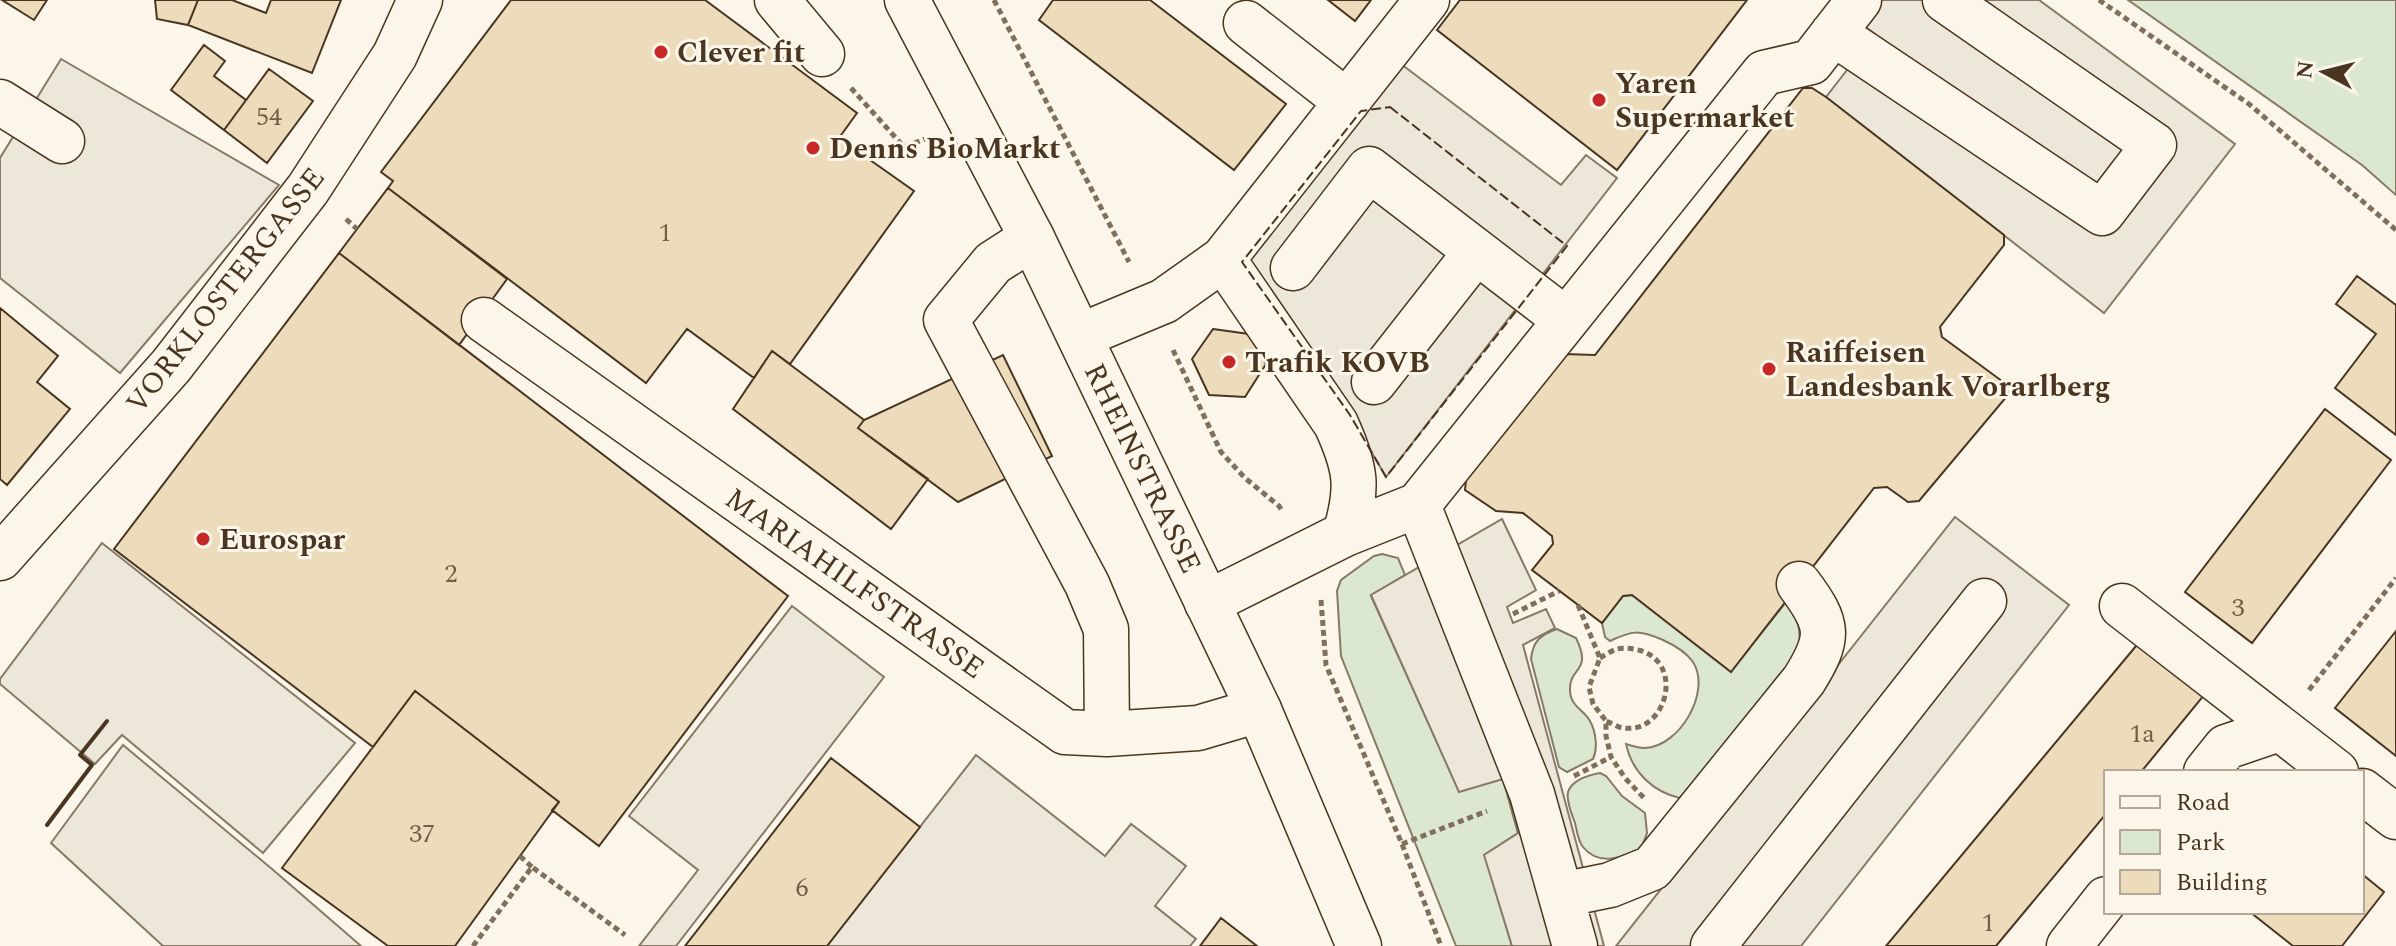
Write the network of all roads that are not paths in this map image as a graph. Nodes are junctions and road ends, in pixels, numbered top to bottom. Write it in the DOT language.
graph roads {
  1 [pos="420,0"];
  2 [pos="777,0"];
  3 [pos="907,0"];
  4 [pos="1427,0"];
  5 [pos="1945,0"];
  6 [pos="1846,17"];
  7 [pos="1246,23"];
  8 [pos="822,54"];
  9 [pos="0,102"];
  10 [pos="1347,102"];
  11 [pos="62,141"];
  12 [pos="1032,238"];
  13 [pos="1476,252"];
  14 [pos="1223,259"];
  15 [pos="1293,268"];
  16 [pos="484,320"];
  17 [pos="1566,320"];
  18 [pos="1080,336"];
  19 [pos="1374,382"];
  20 [pos="1418,505"];
  21 [pos="1345,534"];
  22 [pos="0,558"];
  23 [pos="1799,584"];
  24 [pos="1984,601"];
  25 [pos="1207,603"];
  26 [pos="2122,606"];
  27 [pos="1259,710"];
  28 [pos="2279,729"];
  29 [pos="1107,734"];
  30 [pos="2208,770"];
  31 [pos="2333,770"];
  32 [pos="2364,793"];
  33 [pos="2396,817"];
  34 [pos="1561,895"];
  35 [pos="2104,902"];
  36 [pos="1359,946"];
  37 [pos="1575,946"];
  38 [pos="1713,946"];
  39 [pos="2069,946"];
  1 -- 22 [label="street, VORKLOSTERGASSE"];
  2 -- 8 [label="street"];
  3 -- 12 [label="street, RHEINSTRASSE"];
  4 -- 10 [label="street"];
  5 -- 6 [label="street"];
  6 -- 17 [label="street"];
  7 -- 10 [label="street"];
  9 -- 11 [label="street"];
  10 -- 14 [label="street"];
  12 -- 18 [label="street, RHEINSTRASSE"];
  12 -- 29 [label="street"];
  13 -- 15 [label="street"];
  13 -- 17 [label="street"];
  13 -- 19 [label="street"];
  14 -- 18 [label="street"];
  14 -- 21 [label="street"];
  16 -- 29 [label="street, MARIAHILFSTRASSE"];
  17 -- 20 [label="street"];
  18 -- 25 [label="street, RHEINSTRASSE"];
  20 -- 21 [label="street"];
  20 -- 34 [label="street"];
  21 -- 25 [label="street"];
  23 -- 34 [label="street"];
  24 -- 38 [label="street"];
  25 -- 27 [label="street, RHEINSTRASSE"];
  26 -- 28 [label="street"];
  27 -- 29 [label="street, MARIAHILFSTRASSE"];
  27 -- 36 [label="street, RHEINSTRASSE"];
  28 -- 30 [label="street"];
  28 -- 31 [label="street"];
  32 -- 33 [label="street"];
  34 -- 37 [label="street"];
  35 -- 39 [label="street"];
}
